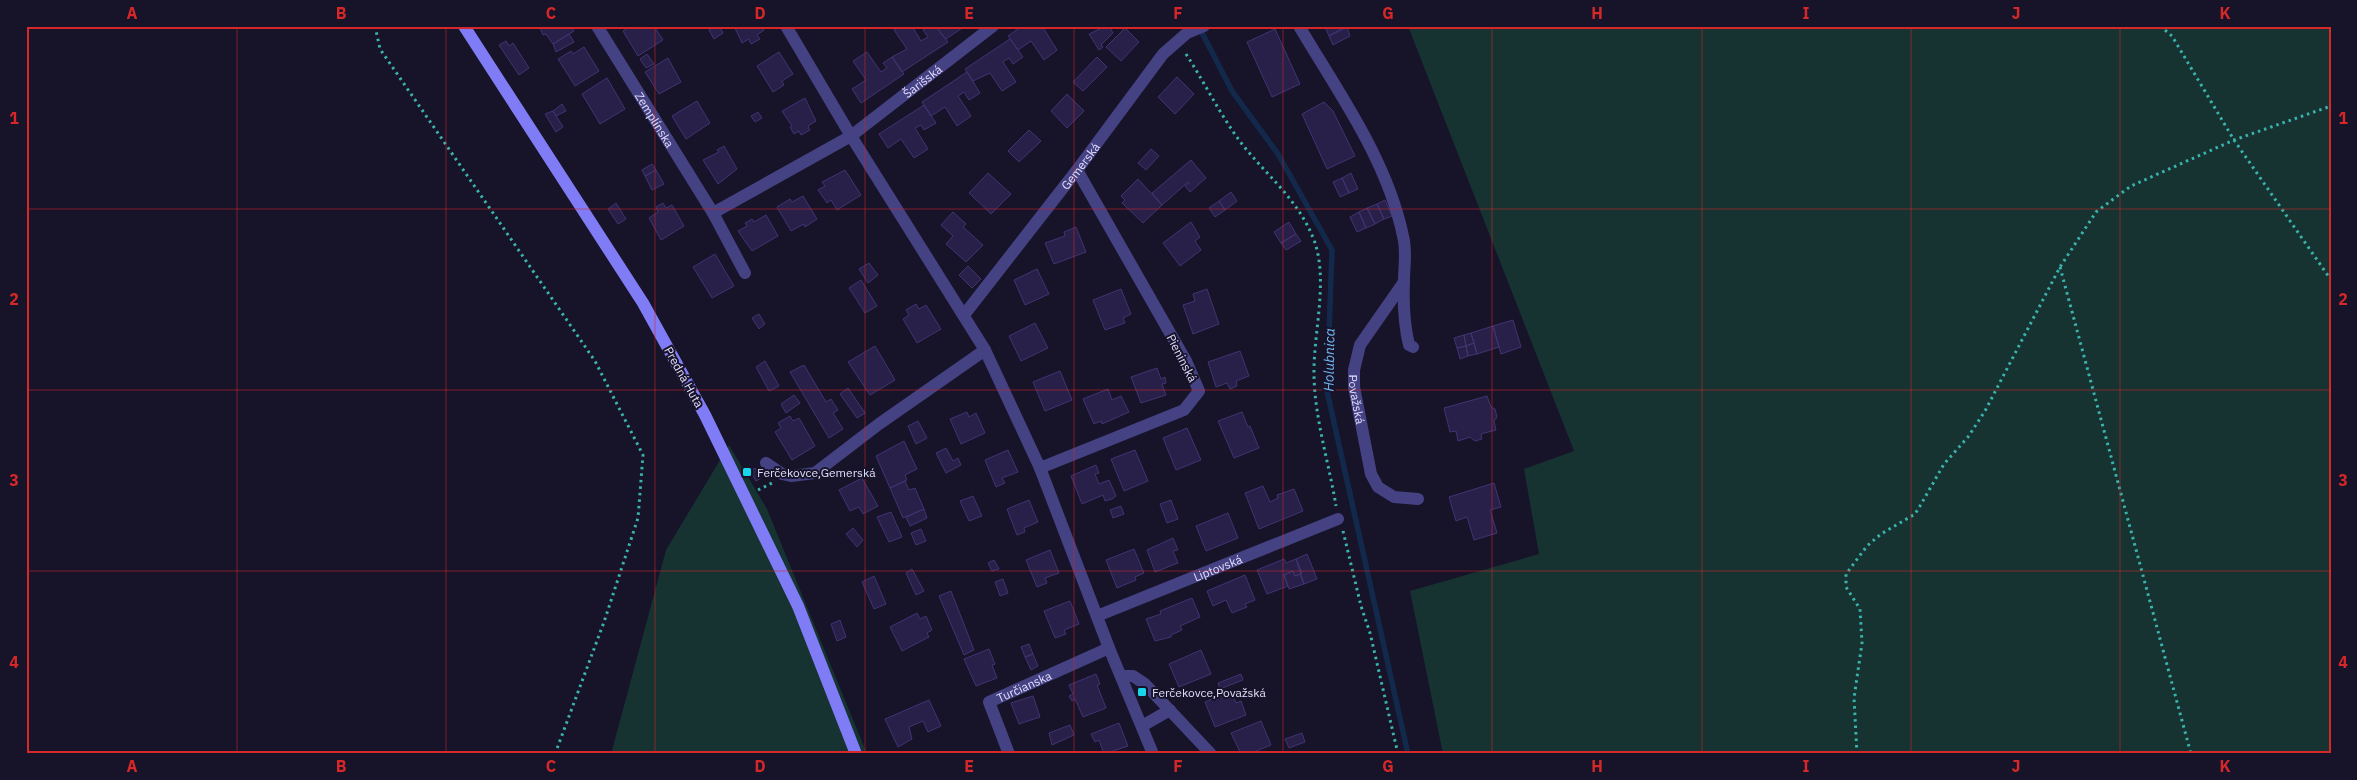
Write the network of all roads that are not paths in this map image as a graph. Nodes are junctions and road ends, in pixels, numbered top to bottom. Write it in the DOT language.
graph roads {
  1 [pos="464,26"];
  2 [pos="597,26"];
  3 [pos="786,26"];
  4 [pos="993,26"];
  5 [pos="1204,26"];
  6 [pos="1298,26"];
  7 [pos="851,136"];
  8 [pos="1077,170"];
  9 [pos="713,214"];
  10 [pos="745,273"];
  11 [pos="1404,282"];
  12 [pos="964,315"];
  13 [pos="1412,347"];
  14 [pos="985,350"];
  15 [pos="766,462"];
  16 [pos="1040,468"];
  17 [pos="1418,499"];
  18 [pos="1338,519"];
  19 [pos="1097,616"];
  20 [pos="1109,648"];
  21 [pos="1121,676"];
  22 [pos="1170,710"];
  23 [pos="1142,726"];
  24 [pos="856,754"];
  25 [pos="1010,754"];
  26 [pos="1153,754"];
  27 [pos="1212,754"];
  1 -- 24 [label="main road, Predná Huta"];
  2 -- 9 [label="street, Zemplínska"];
  3 -- 7 [label="street"];
  4 -- 7 [label="street, Šarišská"];
  5 -- 8 [label="street, Gemerská"];
  6 -- 11 [label="street"];
  7 -- 9 [label="street, Šarišská"];
  7 -- 12 [label="street"];
  8 -- 12 [label="street, Gemerská"];
  8 -- 16 [label="street, Pieninská"];
  9 -- 10 [label="street, Zemplínska"];
  11 -- 13 [label="street"];
  11 -- 17 [label="street, Považská"];
  12 -- 14 [label="street"];
  14 -- 15 [label="street"];
  14 -- 16 [label="street"];
  16 -- 19 [label="street"];
  18 -- 19 [label="street, Liptovská"];
  19 -- 20 [label="street"];
  20 -- 21 [label="street"];
  20 -- 25 [label="street, Turčianska"];
  21 -- 22 [label="street"];
  21 -- 23 [label="street"];
  22 -- 23 [label="street"];
  22 -- 27 [label="street"];
  23 -- 26 [label="street"];
}
